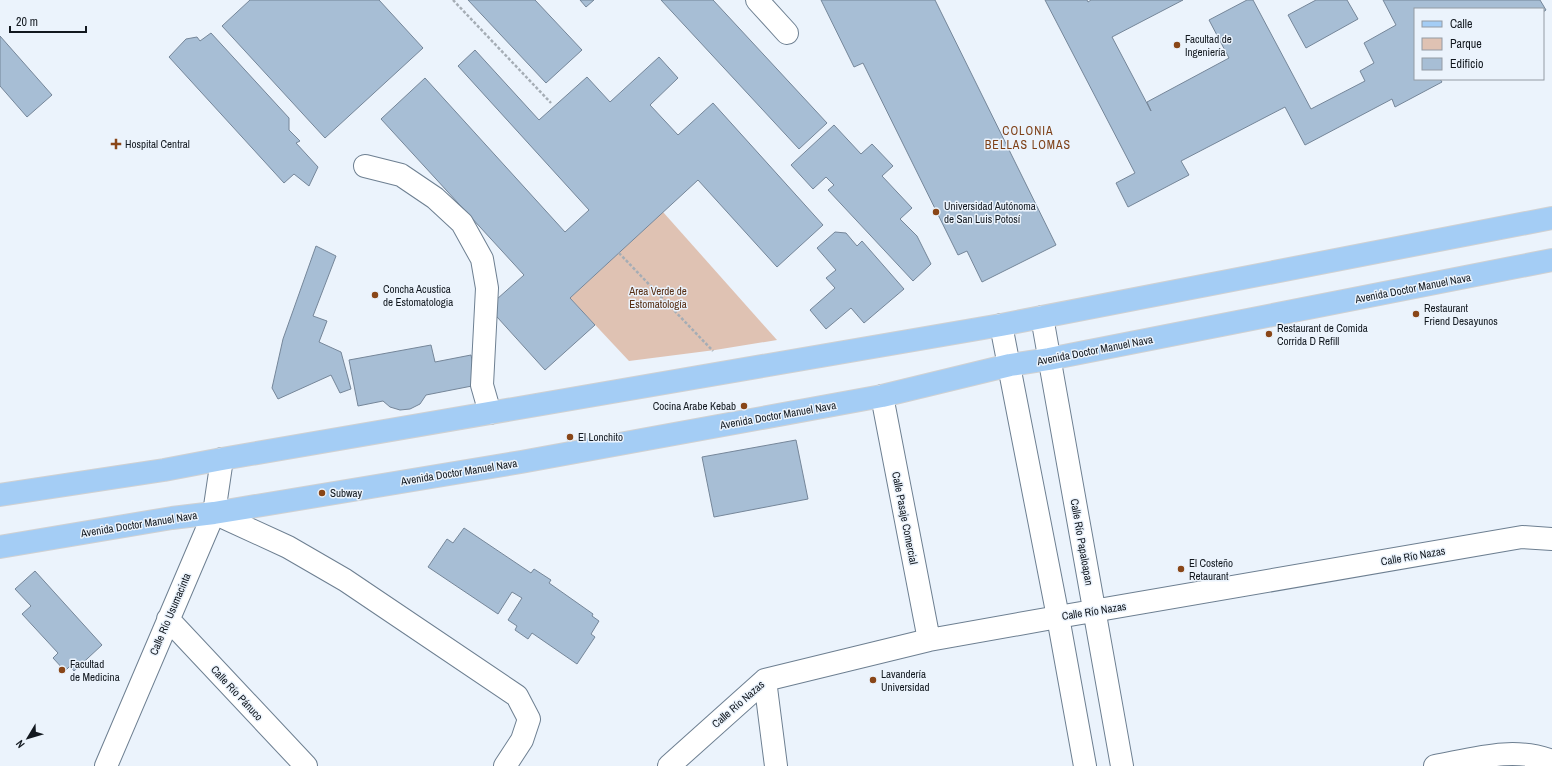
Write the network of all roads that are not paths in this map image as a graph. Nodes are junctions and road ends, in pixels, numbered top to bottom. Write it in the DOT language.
graph roads {
  1 [pos="757,0"];
  2 [pos="787,33"];
  3 [pos="365,166"];
  4 [pos="1552,218"];
  5 [pos="1552,260"];
  6 [pos="1042,317"];
  7 [pos="1002,325"];
  8 [pos="1049,359"];
  9 [pos="1010,365"];
  10 [pos="882,396"];
  11 [pos="490,413"];
  12 [pos="222,459"];
  13 [pos="0,495"];
  14 [pos="214,512"];
  15 [pos="1552,539"];
  16 [pos="0,548"];
  17 [pos="1095,611"];
  18 [pos="1058,616"];
  19 [pos="168,619"];
  20 [pos="929,640"];
  21 [pos="765,680"];
  22 [pos="1552,761"];
  23 [pos="106,766"];
  24 [pos="306,766"];
  25 [pos="505,766"];
  26 [pos="669,766"];
  27 [pos="776,766"];
  28 [pos="1085,766"];
  29 [pos="1122,766"];
  30 [pos="1434,766"];
  1 -- 2 [label="street"];
  3 -- 11 [label="street"];
  4 -- 6 [label="main road"];
  5 -- 8 [label="main road, Avenida Doctor Manuel Nava"];
  6 -- 7 [label="main road"];
  6 -- 8 [label="street, Calle Río Papaloapan"];
  7 -- 9 [label="street"];
  7 -- 11 [label="main road"];
  8 -- 9 [label="main road, Avenida Doctor Manuel Nava"];
  8 -- 17 [label="street, Calle Río Papaloapan"];
  9 -- 10 [label="main road, Avenida Doctor Manuel Nava"];
  9 -- 18 [label="street"];
  10 -- 14 [label="main road, Avenida Doctor Manuel Nava"];
  10 -- 20 [label="street, Calle Pasaje Comercial"];
  11 -- 12 [label="main road"];
  12 -- 13 [label="main road"];
  12 -- 14 [label="street, Calle Río Usumacinta"];
  14 -- 16 [label="main road, Avenida Doctor Manuel Nava"];
  14 -- 19 [label="street, Calle Río Usumacinta"];
  14 -- 25 [label="street"];
  15 -- 17 [label="street, Calle Río Nazas"];
  17 -- 18 [label="street, Calle Río Nazas"];
  17 -- 29 [label="street, Calle Río Papaloapan"];
  18 -- 20 [label="street, Calle Río Nazas"];
  18 -- 28 [label="street"];
  19 -- 23 [label="street, Calle Río Usumacinta"];
  19 -- 24 [label="street, Calle Río Pánuco"];
  20 -- 21 [label="street, Calle Río Nazas"];
  21 -- 26 [label="street, Calle Río Nazas"];
  21 -- 27 [label="street"];
  22 -- 30 [label="street"];
}
